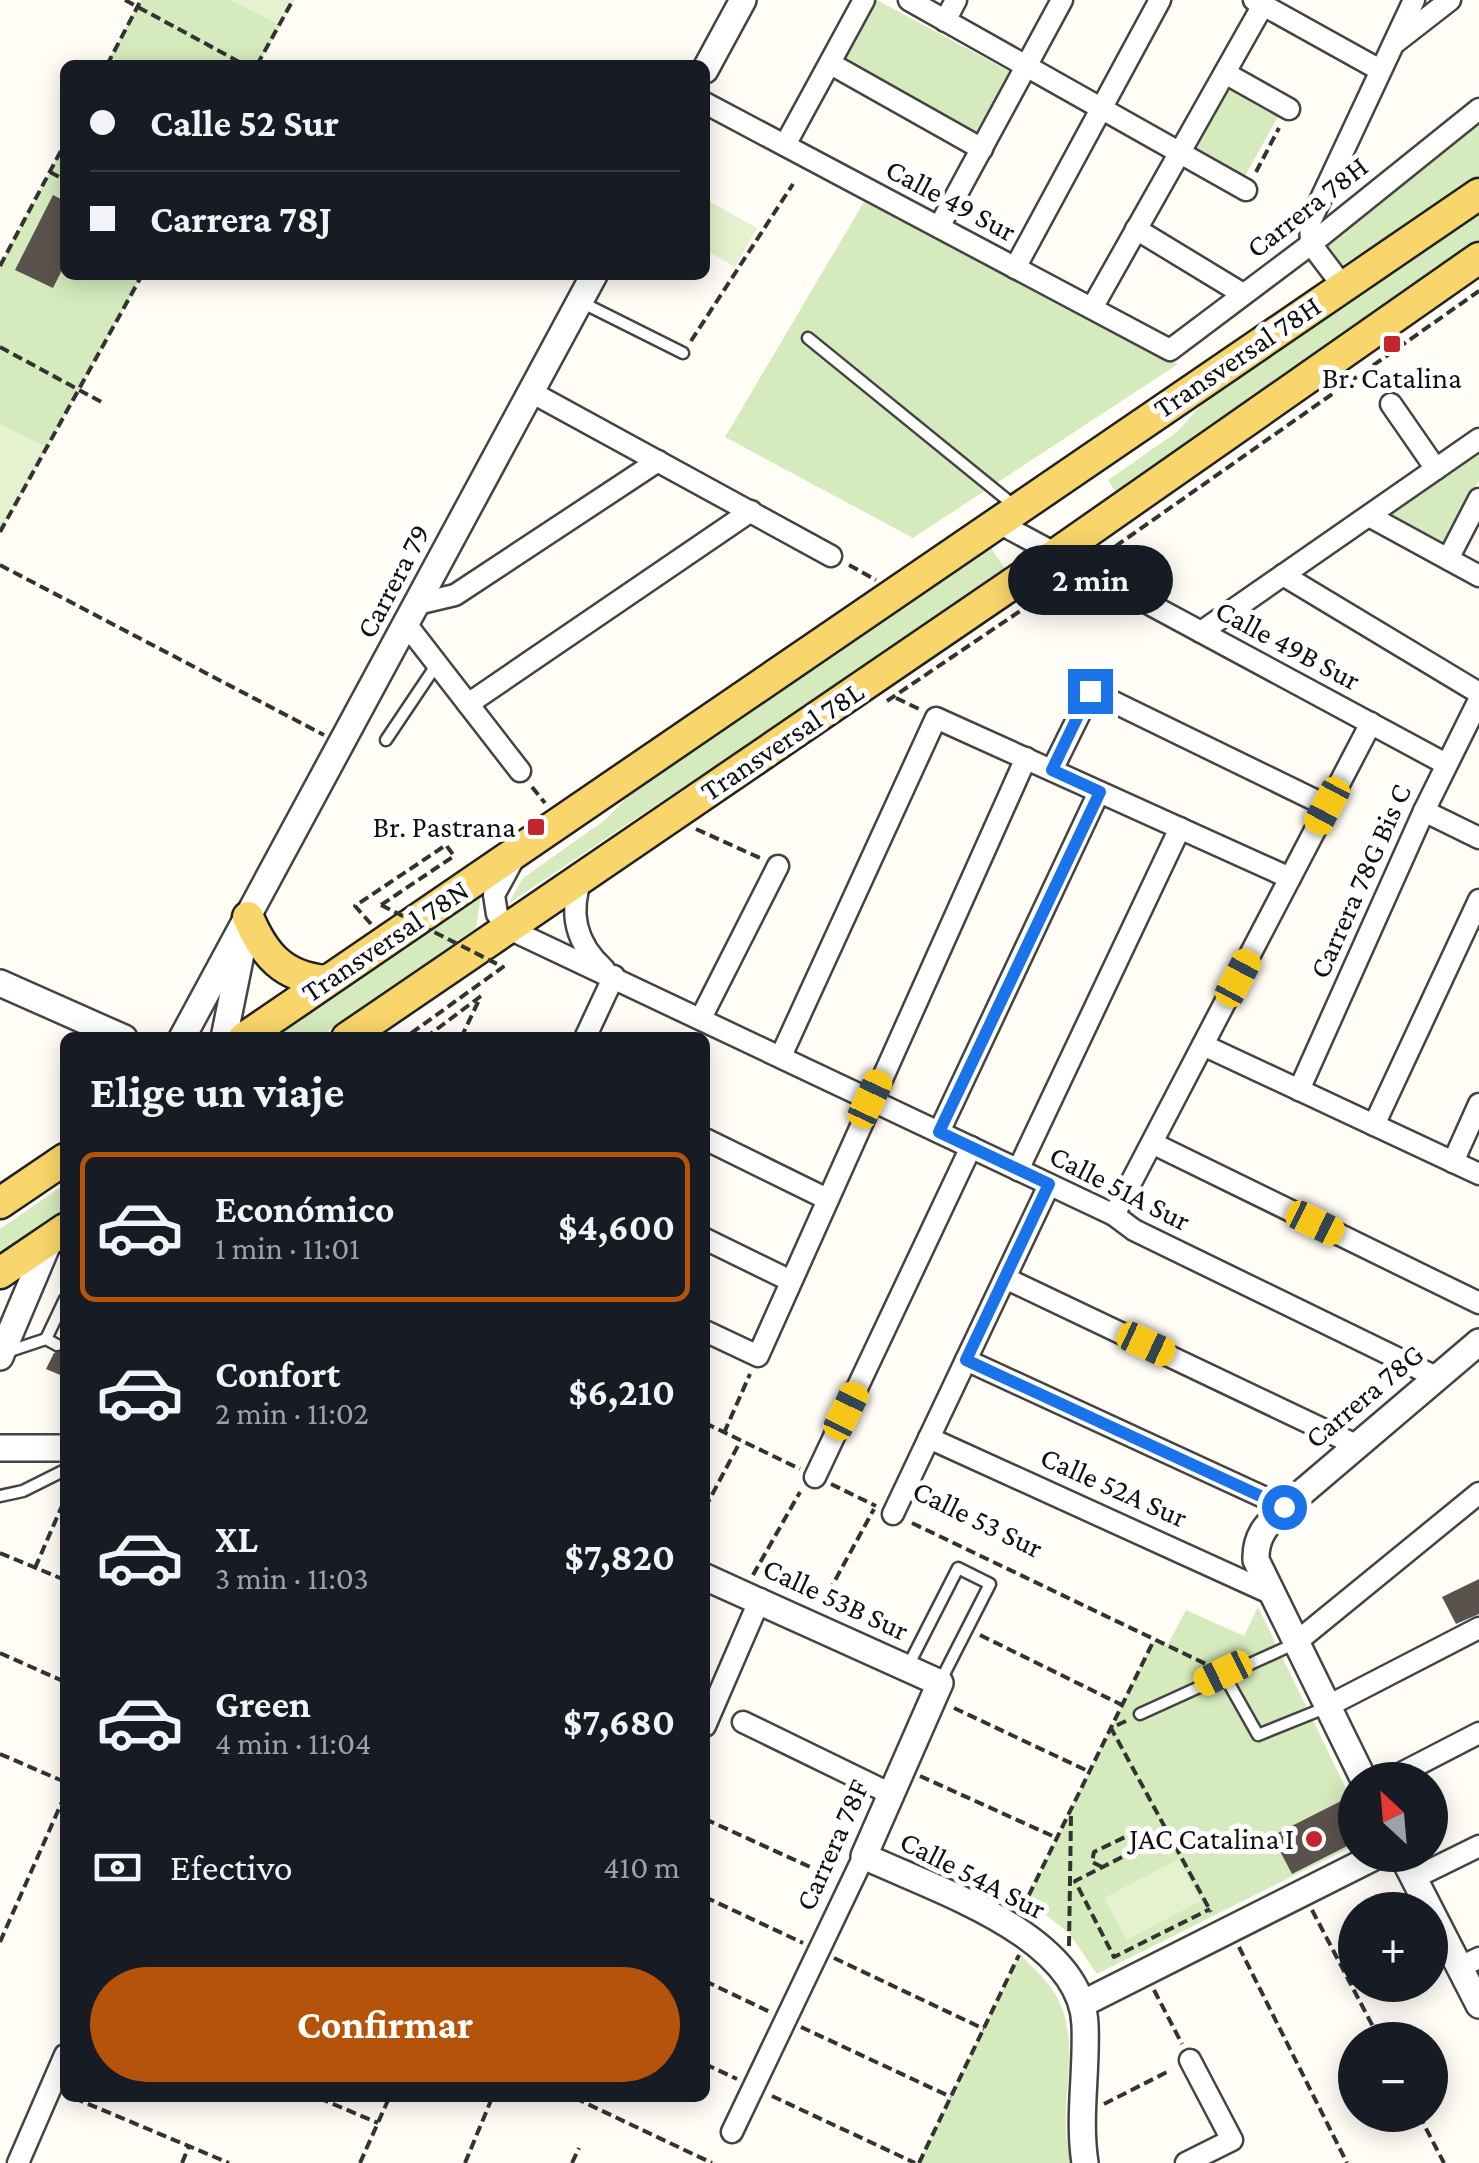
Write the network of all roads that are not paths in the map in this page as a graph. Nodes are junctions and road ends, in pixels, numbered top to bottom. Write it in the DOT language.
graph roads {
  1 [pos="743,0"];
  2 [pos="864,0"];
  3 [pos="908,0"];
  4 [pos="956,0"];
  5 [pos="1062,0"];
  6 [pos="1160,0"];
  7 [pos="1414,0"];
  8 [pos="1450,0"];
  9 [pos="1259,2"];
  10 [pos="945,20"];
  11 [pos="1390,46"];
  12 [pos="710,61"];
  13 [pos="830,64"];
  14 [pos="1027,68"];
  15 [pos="1380,70"];
  16 [pos="1225,73"];
  17 [pos="710,106"];
  18 [pos="1102,108"];
  19 [pos="1289,109"];
  20 [pos="1479,109"];
  21 [pos="785,145"];
  22 [pos="982,149"];
  23 [pos="1180,152"];
  24 [pos="1246,190"];
  25 [pos="1479,194"];
  26 [pos="939,227"];
  27 [pos="1136,229"];
  28 [pos="1311,244"];
  29 [pos="1479,258"];
  30 [pos="1016,268"];
  31 [pos="591,280"];
  32 [pos="1342,285"];
  33 [pos="1243,294"];
  34 [pos="580,301"];
  35 [pos="1092,308"];
  36 [pos="808,338"];
  37 [pos="1170,350"];
  38 [pos="683,354"];
  39 [pos="531,392"];
  40 [pos="1392,404"];
  41 [pos="1479,439"];
  42 [pos="658,461"];
  43 [pos="1436,470"];
  44 [pos="1479,498"];
  45 [pos="751,512"];
  46 [pos="1007,515"];
  47 [pos="1368,516"];
  48 [pos="1056,554"];
  49 [pos="832,556"];
  50 [pos="1448,559"];
  51 [pos="1283,575"];
  52 [pos="1479,576"];
  53 [pos="411,614"];
  54 [pos="1201,632"];
  55 [pos="436,664"];
  56 [pos="1479,696"];
  57 [pos="468,704"];
  58 [pos="1371,723"];
  59 [pos="386,740"];
  60 [pos="1026,758"];
  61 [pos="1446,764"];
  62 [pos="1052,770"];
  63 [pos="520,771"];
  64 [pos="1100,792"];
  65 [pos="1327,806"];
  66 [pos="1424,811"];
  67 [pos="1180,828"];
  68 [pos="1479,838"];
  69 [pos="526,844"];
  70 [pos="778,866"];
  71 [pos="582,877"];
  72 [pos="1290,878"];
  73 [pos="1479,900"];
  74 [pos="248,917"];
  75 [pos="507,928"];
  76 [pos="614,976"];
  77 [pos="326,981"];
  78 [pos="0,983"];
  79 [pos="701,1018"];
  80 [pos="108,1032"];
  81 [pos="185,1032"];
  82 [pos="225,1032"];
  83 [pos="253,1032"];
  84 [pos="355,1032"];
  85 [pos="588,1032"];
  86 [pos="1203,1044"];
  87 [pos="782,1056"];
  88 [pos="1299,1090"];
  89 [pos="870,1099"];
  90 [pos="1479,1104"];
  91 [pos="1374,1125"];
  92 [pos="939,1132"];
  93 [pos="710,1141"];
  94 [pos="1152,1142"];
  95 [pos="971,1147"];
  96 [pos="60,1162"];
  97 [pos="1453,1162"];
  98 [pos="1018,1170"];
  99 [pos="1479,1174"];
  100 [pos="1049,1184"];
  101 [pos="827,1199"];
  102 [pos="0,1203"];
  103 [pos="1114,1216"];
  104 [pos="60,1239"];
  105 [pos="710,1241"];
  106 [pos="0,1273"];
  107 [pos="1006,1278"];
  108 [pos="791,1280"];
  109 [pos="1479,1304"];
  110 [pos="60,1310"];
  111 [pos="710,1333"];
  112 [pos="46,1339"];
  113 [pos="1479,1342"];
  114 [pos="57,1345"];
  115 [pos="1,1355"];
  116 [pos="966,1360"];
  117 [pos="1436,1377"];
  118 [pos="928,1438"];
  119 [pos="1356,1445"];
  120 [pos="0,1448"];
  121 [pos="60,1448"];
  122 [pos="60,1472"];
  123 [pos="813,1475"];
  124 [pos="1479,1493"];
  125 [pos="0,1496"];
  126 [pos="1284,1507"];
  127 [pos="884,1510"];
  128 [pos="710,1579"];
  129 [pos="1272,1594"];
  130 [pos="752,1596"];
  131 [pos="1479,1628"];
  132 [pos="1294,1644"];
  133 [pos="908,1668"];
  134 [pos="1223,1673"];
  135 [pos="936,1690"];
  136 [pos="1326,1707"];
  137 [pos="710,1712"];
  138 [pos="1140,1714"];
  139 [pos="743,1722"];
  140 [pos="1479,1733"];
  141 [pos="1355,1762"];
  142 [pos="1423,1762"];
  143 [pos="891,1794"];
  144 [pos="1479,1846"];
  145 [pos="1448,1855"];
  146 [pos="864,1856"];
  147 [pos="1344,1872"];
  148 [pos="1411,1872"];
  149 [pos="1469,1963"];
  150 [pos="1082,2004"];
  151 [pos="1479,2005"];
  152 [pos="1190,2060"];
  153 [pos="60,2066"];
  154 [pos="732,2132"];
  155 [pos="18,2163"];
  156 [pos="1086,2163"];
  157 [pos="1186,2163"];
  1 -- 12 [label="street"];
  2 -- 13 [label="street"];
  3 -- 10 [label="street"];
  4 -- 10 [label="street"];
  5 -- 14 [label="street"];
  6 -- 18 [label="street"];
  7 -- 11 [label="street"];
  8 -- 11 [label="street"];
  9 -- 15 [label="street"];
  9 -- 16 [label="street"];
  10 -- 14 [label="street"];
  11 -- 15 [label="street"];
  13 -- 21 [label="street"];
  13 -- 22 [label="street"];
  14 -- 18 [label="street"];
  14 -- 22 [label="street"];
  15 -- 28 [label="street"];
  16 -- 19 [label="street"];
  16 -- 23 [label="street"];
  17 -- 21 [label="street, Calle 49 Sur"];
  18 -- 23 [label="street"];
  18 -- 30 [label="street"];
  20 -- 28 [label="street, Carrera 78H"];
  21 -- 26 [label="street, Calle 49 Sur"];
  22 -- 26 [label="street"];
  23 -- 24 [label="street"];
  23 -- 27 [label="street"];
  25 -- 32 [label="main road, Transversal 78H"];
  26 -- 30 [label="street, Calle 49 Sur"];
  27 -- 33 [label="street"];
  27 -- 35 [label="street"];
  28 -- 32 [label="street"];
  28 -- 33 [label="street, Carrera 78H"];
  29 -- 48 [label="main road, Transversal 78H"];
  30 -- 35 [label="street, Calle 49 Sur"];
  31 -- 34 [label="street, Carrera 79"];
  32 -- 46 [label="main road, Transversal 78H"];
  33 -- 37 [label="street, Carrera 78H"];
  34 -- 38 [label="lane"];
  34 -- 39 [label="street, Carrera 79"];
  35 -- 37 [label="street, Calle 49 Sur"];
  36 -- 46 [label="lane"];
  39 -- 42 [label="street"];
  39 -- 53 [label="street, Carrera 79"];
  40 -- 43 [label="street"];
  41 -- 43 [label="street"];
  42 -- 45 [label="street"];
  42 -- 53 [label="street"];
  43 -- 47 [label="street"];
  44 -- 50 [label="street"];
  45 -- 49 [label="street"];
  45 -- 57 [label="street"];
  46 -- 48 [label="street, Calle 49B Sur"];
  46 -- 69 [label="main road, Transversal 78L"];
  47 -- 50 [label="street"];
  47 -- 51 [label="street"];
  48 -- 54 [label="street, Calle 49B Sur"];
  48 -- 71 [label="main road, Transversal 78L"];
  50 -- 52 [label="street"];
  51 -- 54 [label="street"];
  51 -- 56 [label="street"];
  53 -- 55 [label="street"];
  53 -- 74 [label="street, Carrera 79"];
  54 -- 58 [label="street, Calle 49B Sur"];
  55 -- 57 [label="street"];
  55 -- 59 [label="lane"];
  56 -- 61 [label="street, Carrera 78G Bis C"];
  57 -- 63 [label="street"];
  58 -- 61 [label="street, Calle 49B Sur"];
  58 -- 65 [label="street"];
  60 -- 62 [label="street"];
  60 -- 87 [label="street"];
  60 -- 89 [label="street"];
  61 -- 66 [label="street, Carrera 78G Bis C"];
  62 -- 64 [label="street"];
  62 -- 65 [label="street"];
  64 -- 67 [label="street"];
  64 -- 92 [label="street"];
  65 -- 72 [label="street"];
  66 -- 68 [label="street"];
  66 -- 88 [label="street, Carrera 78G Bis C"];
  67 -- 72 [label="street"];
  67 -- 98 [label="street"];
  69 -- 75 [label="street"];
  69 -- 77 [label="main road, Transversal 78N"];
  70 -- 79 [label="street"];
  71 -- 75 [label="main road, Transversal 78L"];
  71 -- 76 [label="street, Calle 51A Sur"];
  72 -- 86 [label="street"];
  73 -- 91 [label="street"];
  74 -- 77 [label="main road"];
  74 -- 81 [label="street, Carrera 79"];
  74 -- 82 [label="street, Carrera 79"];
  75 -- 76 [label="street, Calle 51A Sur"];
  75 -- 84 [label="main road, Transversal 78N"];
  76 -- 79 [label="street, Calle 51A Sur"];
  76 -- 85 [label="street"];
  77 -- 83 [label="main road, Transversal 78N"];
  78 -- 80 [label="street"];
  79 -- 87 [label="street, Calle 51A Sur"];
  86 -- 88 [label="street"];
  86 -- 94 [label="street"];
  87 -- 89 [label="street, Calle 51A Sur"];
  88 -- 91 [label="street"];
  89 -- 92 [label="street, Calle 51A Sur"];
  89 -- 101 [label="street"];
  90 -- 97 [label="street"];
  91 -- 97 [label="street"];
  92 -- 95 [label="street, Calle 51A Sur"];
  93 -- 101 [label="street"];
  94 -- 103 [label="street"];
  94 -- 109 [label="street"];
  95 -- 98 [label="street, Calle 51A Sur"];
  95 -- 123 [label="street"];
  96 -- 102 [label="main road"];
  97 -- 99 [label="street"];
  98 -- 100 [label="street, Calle 51A Sur"];
  100 -- 103 [label="street, Calle 51A Sur"];
  100 -- 107 [label="street"];
  101 -- 108 [label="street"];
  103 -- 117 [label="street, Calle 51A Sur"];
  104 -- 106 [label="main road"];
  104 -- 115 [label="street"];
  105 -- 108 [label="street"];
  107 -- 116 [label="street"];
  107 -- 119 [label="street"];
  108 -- 111 [label="street"];
  110 -- 112 [label="lane"];
  112 -- 114 [label="lane"];
  112 -- 115 [label="lane"];
  113 -- 117 [label="street, Carrera 78G"];
  116 -- 118 [label="street"];
  116 -- 126 [label="street"];
  117 -- 119 [label="street, Carrera 78G"];
  118 -- 127 [label="street"];
  118 -- 129 [label="street, Calle 52A Sur"];
  119 -- 126 [label="street, Carrera 78G"];
  120 -- 121 [label="street"];
  122 -- 125 [label="lane"];
  124 -- 132 [label="street"];
  126 -- 129 [label="street, Carrera 78G"];
  128 -- 130 [label="street, Calle 53B Sur"];
  129 -- 132 [label="street"];
  130 -- 133 [label="street, Calle 53B Sur"];
  130 -- 137 [label="street"];
  131 -- 136 [label="street"];
  132 -- 134 [label="lane"];
  132 -- 136 [label="street"];
  133 -- 135 [label="street, Calle 53B Sur"];
  133 -- 135 [label="lane, Carrera 78F"];
  134 -- 136 [label="lane"];
  134 -- 138 [label="lane"];
  135 -- 143 [label="street, Carrera 78F"];
  136 -- 141 [label="street"];
  139 -- 143 [label="street"];
  140 -- 142 [label="street"];
  143 -- 146 [label="street, Carrera 78F"];
  144 -- 145 [label="street"];
  146 -- 150 [label="street, Calle 54A Sur"];
  146 -- 154 [label="street, Carrera 78F"];
  147 -- 150 [label="street"];
  148 -- 149 [label="street"];
  149 -- 151 [label="street"];
  150 -- 156 [label="street"];
  152 -- 157 [label="street"];
  153 -- 155 [label="street"];
}
